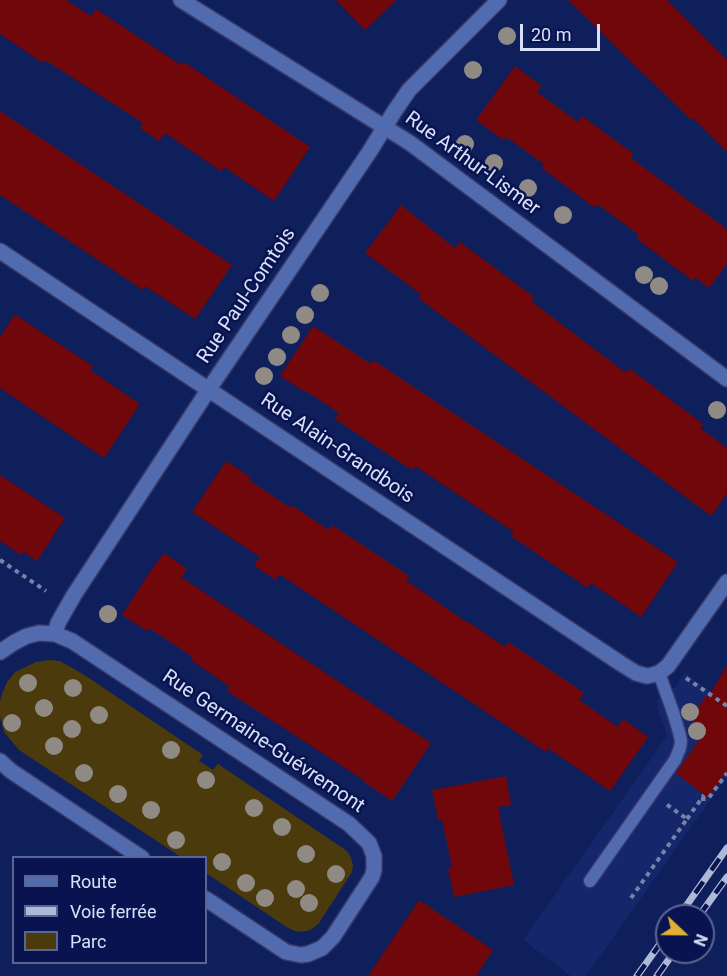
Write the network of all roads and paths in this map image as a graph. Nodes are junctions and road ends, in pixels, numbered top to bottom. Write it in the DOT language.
graph roads {
  1 [pos="181,0"];
  2 [pos="500,0"];
  3 [pos="385,127"];
  4 [pos="0,251"];
  5 [pos="727,379"];
  6 [pos="209,389"];
  7 [pos="0,560"];
  8 [pos="727,582"];
  9 [pos="46,591"];
  10 [pos="55,634"];
  11 [pos="0,652"];
  12 [pos="655,674"];
  13 [pos="686,678"];
  14 [pos="727,706"];
  15 [pos="0,761"];
  16 [pos="727,773"];
  17 [pos="670,799"];
  18 [pos="687,819"];
  19 [pos="139,856"];
  20 [pos="591,880"];
  21 [pos="631,898"];
  22 [pos="207,900"];
  1 -- 3 [label="street, Rue Arthur-Lismer"];
  2 -- 3 [label="street, Rue Paul-Comtois"];
  3 -- 5 [label="street, Rue Arthur-Lismer"];
  3 -- 6 [label="street, Rue Paul-Comtois"];
  4 -- 6 [label="street, Rue Alain-Grandbois"];
  6 -- 10 [label="street, Rue Paul-Comtois"];
  6 -- 12 [label="street, Rue Alain-Grandbois"];
  7 -- 9 [label="path"];
  8 -- 12 [label="street"];
  10 -- 11 [label="street"];
  10 -- 22 [label="street, Rue Germaine-Guévremont"];
  12 -- 20 [label="lane"];
  13 -- 14 [label="path"];
  15 -- 19 [label="street"];
  16 -- 18 [label="path"];
  17 -- 18 [label="path"];
  18 -- 21 [label="path"];
}
